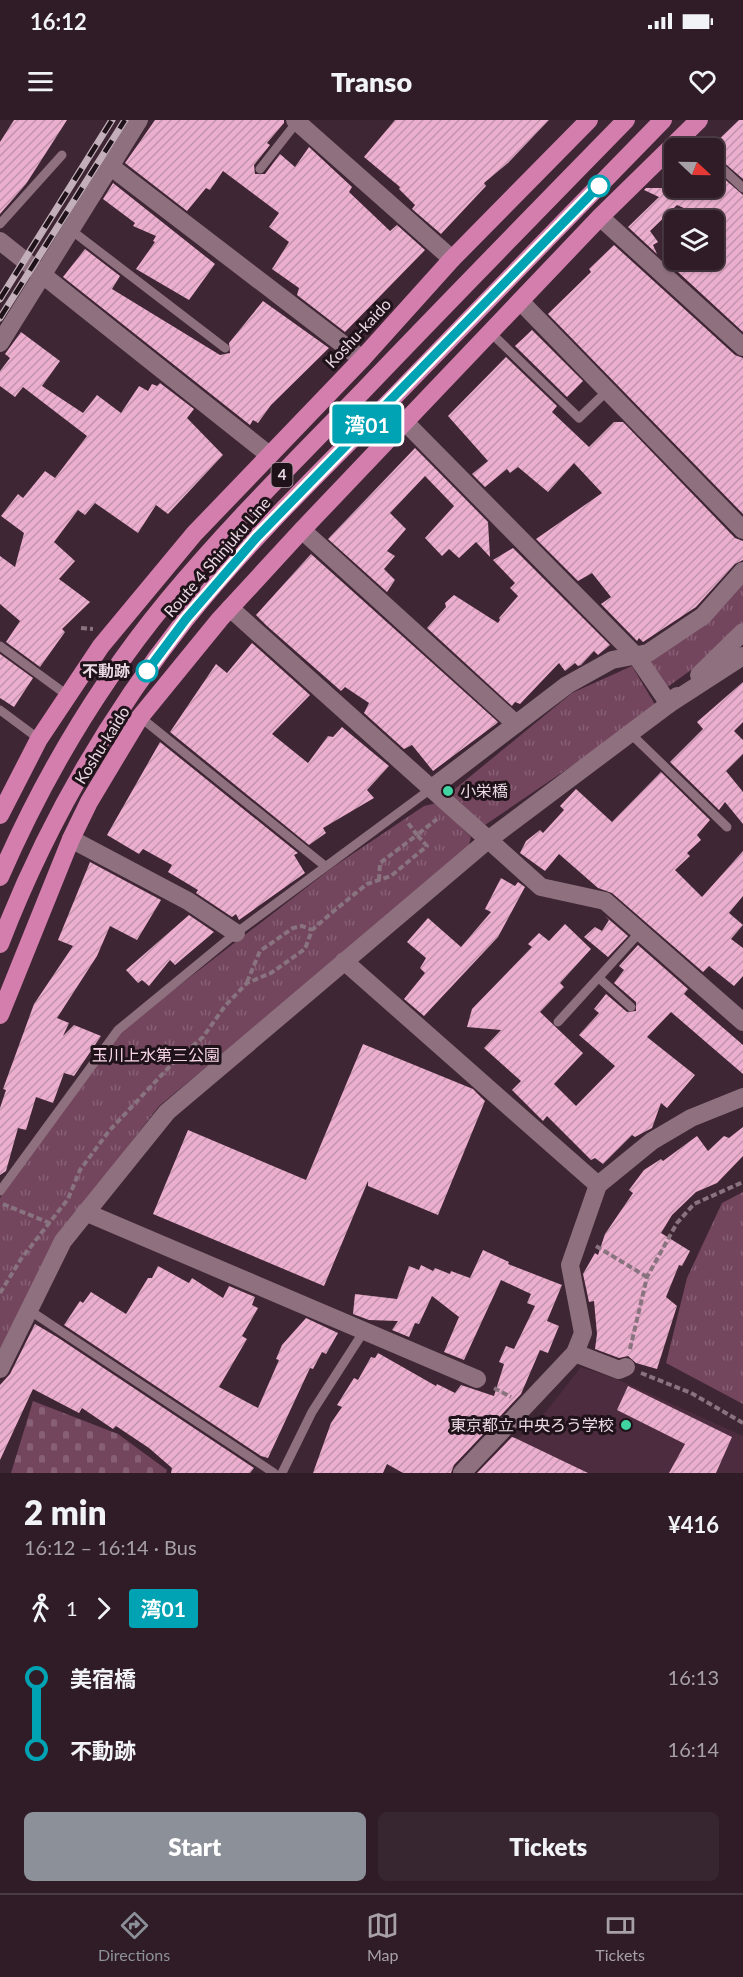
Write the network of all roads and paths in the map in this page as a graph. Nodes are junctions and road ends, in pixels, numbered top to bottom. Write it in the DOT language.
graph roads {
  1 [pos="139,120"];
  2 [pos="589,120"];
  3 [pos="626,120"];
  4 [pos="663,120"];
  5 [pos="699,120"];
  6 [pos="296,121"];
  7 [pos="685,134"];
  8 [pos="690,138"];
  9 [pos="62,155"];
  10 [pos="110,166"];
  11 [pos="260,169"];
  12 [pos="724,170"];
  13 [pos="743,188"];
  14 [pos="600,217"];
  15 [pos="0,224"];
  16 [pos="71,230"];
  17 [pos="0,241"];
  18 [pos="452,259"];
  19 [pos="43,275"];
  20 [pos="520,301"];
  21 [pos="490,332"];
  22 [pos="0,343"];
  23 [pos="743,346"];
  24 [pos="225,348"];
  25 [pos="362,359"];
  26 [pos="606,392"];
  27 [pos="404,420"];
  28 [pos="268,454"];
  29 [pos="302,530"];
  30 [pos="743,530"];
  31 [pos="743,571"];
  32 [pos="230,608"];
  33 [pos="81,628"];
  34 [pos="94,629"];
  35 [pos="743,632"];
  36 [pos="0,646"];
  37 [pos="743,656"];
  38 [pos="637,657"];
  39 [pos="67,695"];
  40 [pos="669,704"];
  41 [pos="0,710"];
  42 [pos="140,717"];
  43 [pos="516,724"];
  44 [pos="632,735"];
  45 [pos="39,739"];
  46 [pos="432,788"];
  47 [pos="0,815"];
  48 [pos="434,820"];
  49 [pos="727,827"];
  50 [pos="411,828"];
  51 [pos="417,835"];
  52 [pos="71,839"];
  53 [pos="488,840"];
  54 [pos="325,866"];
  55 [pos="0,877"];
  56 [pos="380,880"];
  57 [pos="312,930"];
  58 [pos="236,933"];
  59 [pos="640,933"];
  60 [pos="0,944"];
  61 [pos="344,961"];
  62 [pos="599,978"];
  63 [pos="247,983"];
  64 [pos="631,1007"];
  65 [pos="0,1015"];
  66 [pos="558,1022"];
  67 [pos="743,1022"];
  68 [pos="743,1097"];
  69 [pos="743,1182"];
  70 [pos="598,1185"];
  71 [pos="0,1191"];
  72 [pos="0,1203"];
  73 [pos="85,1212"];
  74 [pos="50,1223"];
  75 [pos="56,1226"];
  76 [pos="579,1235"];
  77 [pos="647,1277"];
  78 [pos="0,1293"];
  79 [pos="29,1310"];
  80 [pos="364,1331"];
  81 [pos="575,1353"];
  82 [pos="626,1367"];
  83 [pos="0,1369"];
  84 [pos="477,1379"];
  85 [pos="527,1405"];
  86 [pos="743,1424"];
  87 [pos="274,1473"];
  88 [pos="282,1473"];
  89 [pos="462,1473"];
  1 -- 10 [label="street"];
  2 -- 18 [label="highway, Koshu-kaido"];
  3 -- 55 [label="highway, Route 4 Shinjuku Line / 4"];
  4 -- 60 [label="highway, Route 4 Shinjuku Line / 4"];
  5 -- 7 [label="highway, Koshu-kaido"];
  6 -- 11 [label="lane"];
  6 -- 18 [label="street"];
  7 -- 8 [label="lane"];
  7 -- 14 [label="highway, Koshu-kaido"];
  9 -- 15 [label="lane"];
  10 -- 16 [label="street"];
  10 -- 25 [label="street"];
  12 -- 13 [label="lane"];
  14 -- 20 [label="highway, Koshu-kaido"];
  14 -- 23 [label="street"];
  16 -- 19 [label="street"];
  16 -- 24 [label="lane"];
  17 -- 19 [label="street"];
  18 -- 25 [label="highway, Koshu-kaido"];
  19 -- 22 [label="street"];
  19 -- 28 [label="street"];
  20 -- 21 [label="highway, Koshu-kaido"];
  20 -- 26 [label="street"];
  21 -- 26 [label="lane"];
  21 -- 27 [label="highway, Koshu-kaido"];
  25 -- 28 [label="highway, Koshu-kaido"];
  26 -- 30 [label="street"];
  27 -- 29 [label="highway, Koshu-kaido"];
  27 -- 38 [label="street"];
  28 -- 39 [label="highway, Koshu-kaido"];
  29 -- 32 [label="highway, Koshu-kaido"];
  29 -- 43 [label="street"];
  31 -- 38 [label="street"];
  32 -- 42 [label="highway, Koshu-kaido"];
  32 -- 46 [label="street"];
  33 -- 34 [label="path"];
  35 -- 40 [label="street"];
  36 -- 39 [label="lane"];
  37 -- 40 [label="street"];
  38 -- 40 [label="street"];
  38 -- 43 [label="street"];
  39 -- 45 [label="highway, Koshu-kaido"];
  40 -- 44 [label="street"];
  41 -- 45 [label="lane"];
  42 -- 52 [label="highway, Koshu-kaido"];
  42 -- 54 [label="lane"];
  43 -- 46 [label="street"];
  44 -- 49 [label="lane"];
  44 -- 53 [label="street"];
  45 -- 47 [label="highway, Koshu-kaido"];
  46 -- 53 [label="street"];
  46 -- 54 [label="lane"];
  48 -- 51 [label="path"];
  50 -- 51 [label="path"];
  51 -- 56 [label="path"];
  51 -- 56 [label="path"];
  52 -- 58 [label="street"];
  52 -- 65 [label="highway, Koshu-kaido"];
  53 -- 59 [label="street"];
  53 -- 61 [label="street"];
  54 -- 58 [label="lane"];
  56 -- 57 [label="path"];
  57 -- 63 [label="path"];
  57 -- 63 [label="path"];
  58 -- 71 [label="lane"];
  59 -- 62 [label="lane"];
  59 -- 67 [label="street"];
  61 -- 70 [label="street"];
  61 -- 73 [label="street"];
  62 -- 64 [label="lane"];
  62 -- 66 [label="lane"];
  63 -- 74 [label="path"];
  68 -- 70 [label="street"];
  69 -- 77 [label="path"];
  70 -- 76 [label="street"];
  72 -- 74 [label="path"];
  73 -- 79 [label="street"];
  73 -- 80 [label="street"];
  74 -- 75 [label="path"];
  74 -- 78 [label="path"];
  76 -- 77 [label="path"];
  76 -- 81 [label="street"];
  77 -- 82 [label="path"];
  79 -- 83 [label="street"];
  79 -- 87 [label="lane"];
  80 -- 84 [label="street"];
  80 -- 88 [label="lane"];
  81 -- 82 [label="street"];
  81 -- 85 [label="street"];
  82 -- 86 [label="path"];
  84 -- 85 [label="path"];
  85 -- 89 [label="street"];
}
